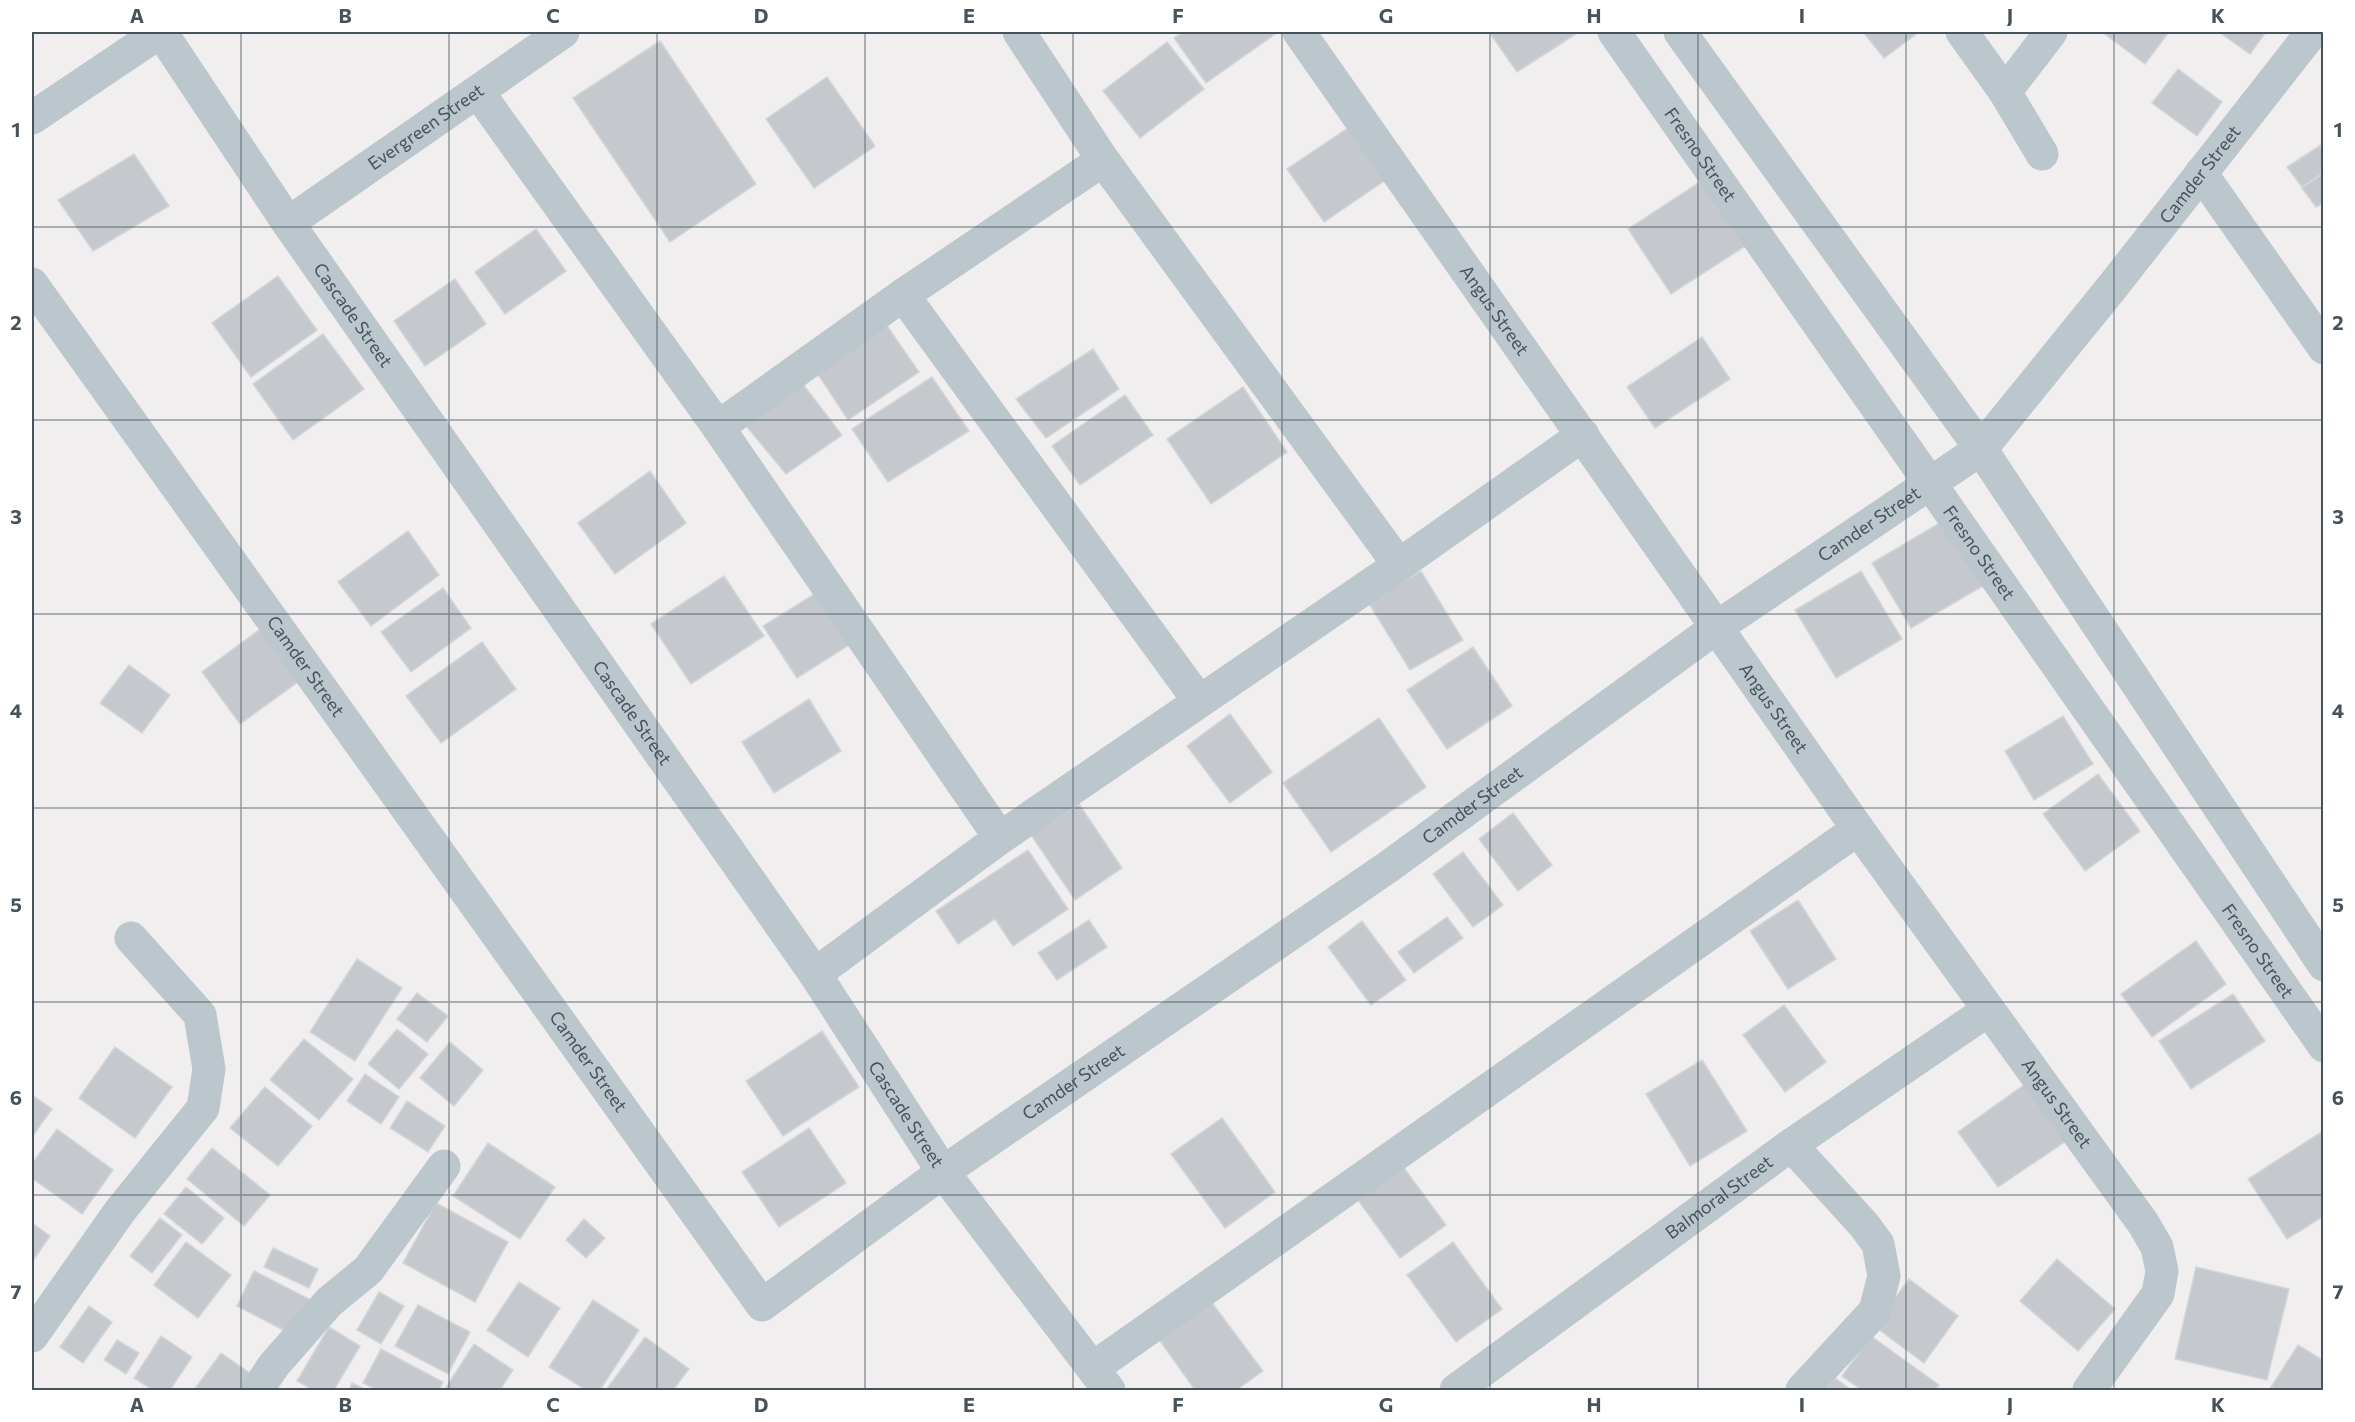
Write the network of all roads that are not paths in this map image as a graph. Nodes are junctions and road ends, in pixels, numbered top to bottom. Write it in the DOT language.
graph roads {
  1 [pos="160,32"];
  2 [pos="563,32"];
  3 [pos="1019,32"];
  4 [pos="1299,32"];
  5 [pos="1614,32"];
  6 [pos="1680,32"];
  7 [pos="1962,32"];
  8 [pos="2051,32"];
  9 [pos="2312,32"];
  10 [pos="478,92"];
  11 [pos="2005,92"];
  12 [pos="32,118"];
  13 [pos="2042,154"];
  14 [pos="1104,160"];
  15 [pos="2201,173"];
  16 [pos="288,223"];
  17 [pos="32,284"];
  18 [pos="903,295"];
  19 [pos="2324,348"];
  20 [pos="718,427"];
  21 [pos="1582,435"];
  22 [pos="1981,449"];
  23 [pos="1929,483"];
  24 [pos="1399,565"];
  25 [pos="1717,627"];
  26 [pos="1199,701"];
  27 [pos="1857,829"];
  28 [pos="1000,838"];
  29 [pos="131,938"];
  30 [pos="2324,965"];
  31 [pos="815,974"];
  32 [pos="1987,1011"];
  33 [pos="2324,1046"];
  34 [pos="1791,1145"];
  35 [pos="444,1166"];
  36 [pos="943,1172"];
  37 [pos="32,1336"];
  38 [pos="1101,1379"];
  39 [pos="256,1390"];
  40 [pos="1456,1390"];
  41 [pos="1802,1390"];
  42 [pos="2090,1390"];
  1 -- 12 [label="street"];
  1 -- 16 [label="street, Cascade Street"];
  2 -- 10 [label="street, Evergreen Street"];
  3 -- 14 [label="street"];
  4 -- 21 [label="street, Angus Street"];
  5 -- 23 [label="street, Fresno Street"];
  6 -- 22 [label="street"];
  7 -- 11 [label="street"];
  8 -- 11 [label="street"];
  9 -- 15 [label="street, Camder Street"];
  10 -- 16 [label="street, Evergreen Street"];
  10 -- 20 [label="street"];
  11 -- 13 [label="street"];
  14 -- 18 [label="street"];
  14 -- 24 [label="street"];
  15 -- 19 [label="street"];
  15 -- 22 [label="street, Camder Street"];
  16 -- 31 [label="street, Cascade Street"];
  17 -- 36 [label="street, Camder Street"];
  18 -- 20 [label="street"];
  18 -- 26 [label="street"];
  20 -- 28 [label="street"];
  21 -- 24 [label="street"];
  21 -- 25 [label="street, Angus Street"];
  22 -- 23 [label="street, Camder Street"];
  22 -- 30 [label="street"];
  23 -- 25 [label="street, Camder Street"];
  23 -- 33 [label="street, Fresno Street"];
  24 -- 26 [label="street"];
  25 -- 27 [label="street, Angus Street"];
  25 -- 36 [label="street, Camder Street"];
  26 -- 28 [label="street"];
  27 -- 32 [label="street, Angus Street"];
  27 -- 38 [label="street"];
  28 -- 31 [label="street"];
  29 -- 37 [label="street"];
  31 -- 36 [label="street, Cascade Street"];
  32 -- 34 [label="street, Balmoral Street"];
  32 -- 42 [label="street, Angus Street"];
  34 -- 40 [label="street, Balmoral Street"];
  34 -- 41 [label="street"];
  35 -- 39 [label="street"];
  36 -- 38 [label="street, Cascade Street"];
}
